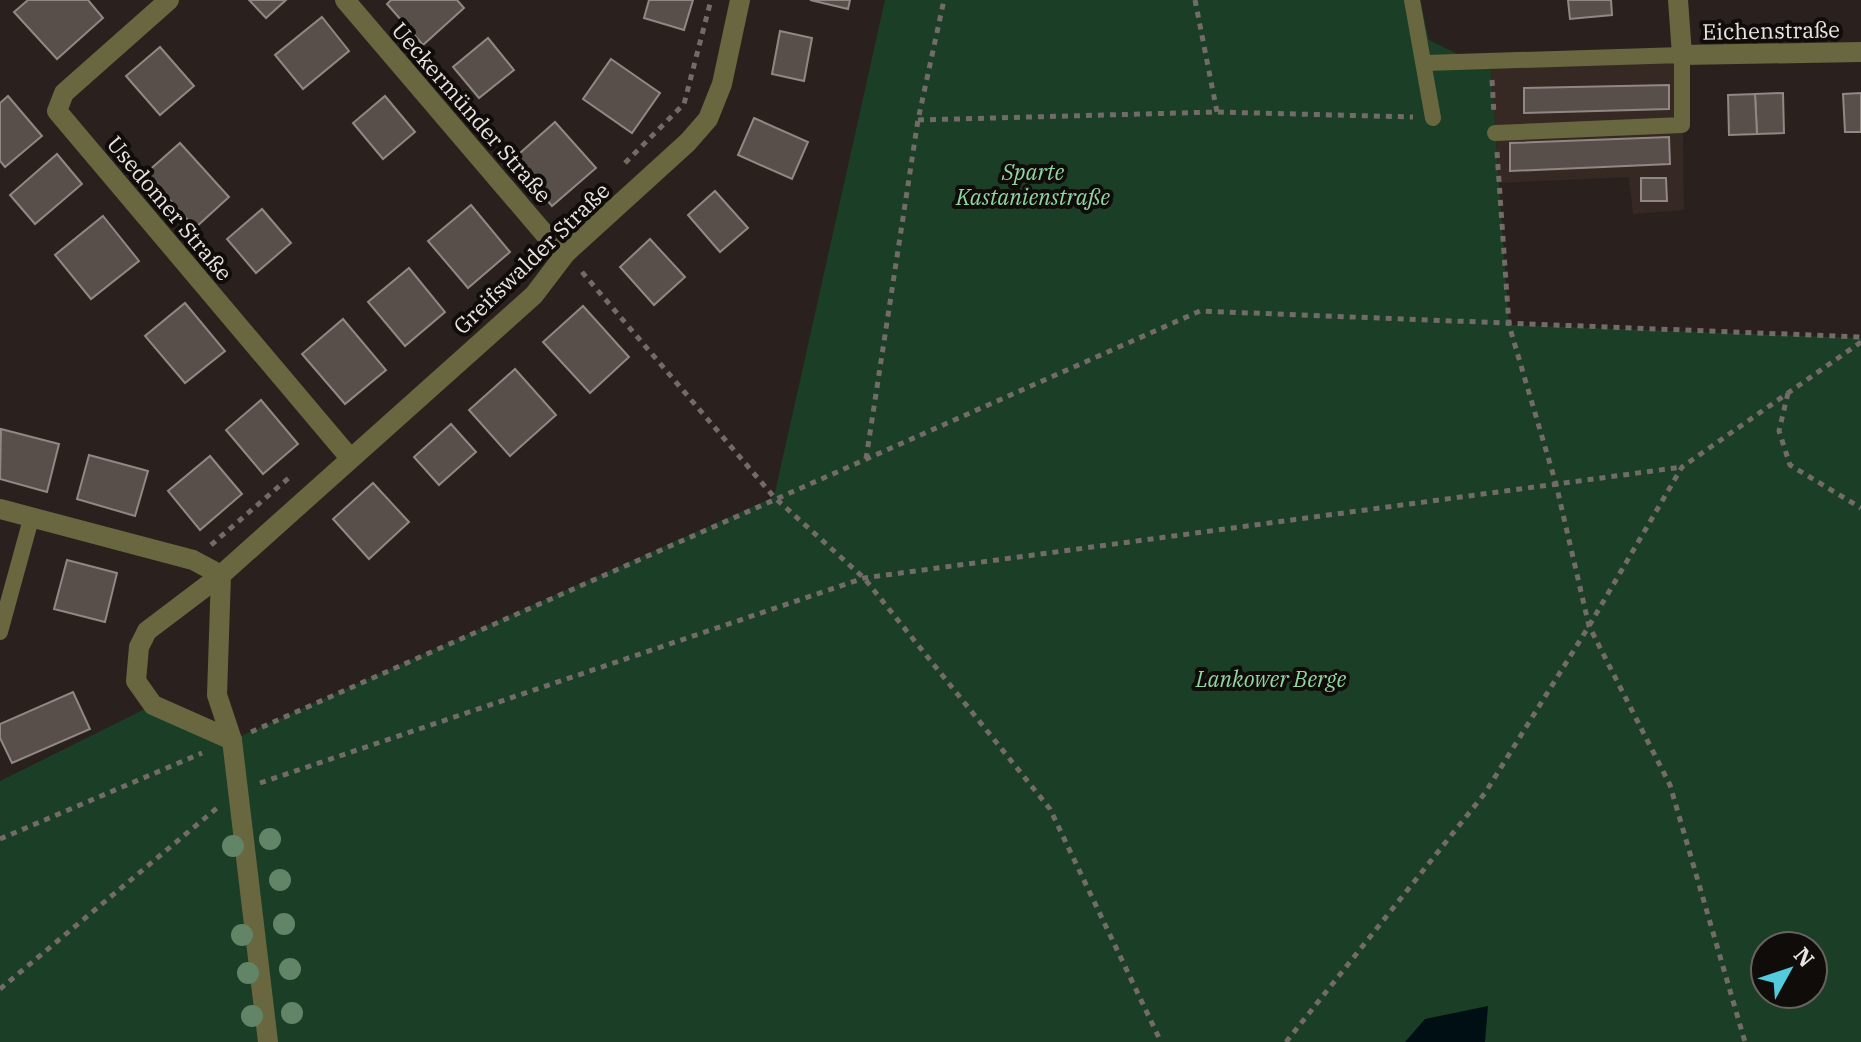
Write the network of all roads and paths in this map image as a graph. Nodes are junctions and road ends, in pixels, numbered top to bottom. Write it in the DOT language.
graph roads {
  1 [pos="169,0"];
  2 [pos="345,0"];
  3 [pos="711,0"];
  4 [pos="740,0"];
  5 [pos="944,0"];
  6 [pos="1195,0"];
  7 [pos="1412,0"];
  8 [pos="1678,0"];
  9 [pos="1861,52"];
  10 [pos="1682,55"];
  11 [pos="1490,60"];
  12 [pos="1425,63"];
  13 [pos="1217,112"];
  14 [pos="1433,118"];
  15 [pos="918,120"];
  16 [pos="1495,133"];
  17 [pos="616,171"];
  18 [pos="566,253"];
  19 [pos="1509,325"];
  20 [pos="1861,340"];
  21 [pos="1788,393"];
  22 [pos="350,458"];
  23 [pos="866,459"];
  24 [pos="1682,467"];
  25 [pos="298,469"];
  26 [pos="1556,484"];
  27 [pos="774,497"];
  28 [pos="1861,508"];
  29 [pos="0,509"];
  30 [pos="31,519"];
  31 [pos="193,560"];
  32 [pos="221,575"];
  33 [pos="864,578"];
  34 [pos="1589,626"];
  35 [pos="0,632"];
  36 [pos="232,740"];
  37 [pos="238,791"];
  38 [pos="0,839"];
  39 [pos="0,989"];
  40 [pos="268,1042"];
  41 [pos="1161,1042"];
  42 [pos="1286,1042"];
  43 [pos="1745,1042"];
  1 -- 22 [label="street, Usedomer Straße"];
  2 -- 18 [label="street, Ueckermünder Straße"];
  3 -- 17 [label="path"];
  4 -- 18 [label="street, Greifswalder Straße"];
  5 -- 15 [label="path"];
  6 -- 13 [label="path"];
  7 -- 12 [label="lane"];
  8 -- 10 [label="street"];
  9 -- 10 [label="street, Eichenstraße"];
  10 -- 11 [label="lane"];
  10 -- 16 [label="lane"];
  11 -- 12 [label="lane"];
  11 -- 16 [label="path"];
  12 -- 14 [label="lane"];
  13 -- 14 [label="path"];
  13 -- 15 [label="path"];
  15 -- 23 [label="path"];
  16 -- 19 [label="path"];
  18 -- 22 [label="street, Greifswalder Straße"];
  18 -- 27 [label="path"];
  19 -- 20 [label="path"];
  19 -- 23 [label="path"];
  19 -- 26 [label="path"];
  20 -- 21 [label="path"];
  21 -- 24 [label="path"];
  21 -- 28 [label="path"];
  22 -- 32 [label="street, Greifswalder Straße"];
  23 -- 27 [label="path"];
  24 -- 26 [label="path"];
  24 -- 34 [label="path"];
  25 -- 31 [label="path"];
  26 -- 33 [label="path"];
  26 -- 34 [label="path"];
  27 -- 33 [label="path"];
  27 -- 36 [label="path"];
  29 -- 30 [label="street"];
  30 -- 31 [label="street"];
  30 -- 35 [label="lane"];
  31 -- 32 [label="street"];
  32 -- 36 [label="street"];
  32 -- 36 [label="street, Greifswalder Straße"];
  33 -- 37 [label="path"];
  33 -- 41 [label="path"];
  34 -- 42 [label="path"];
  34 -- 43 [label="path"];
  36 -- 37 [label="street"];
  36 -- 38 [label="path"];
  37 -- 39 [label="path"];
  37 -- 40 [label="street"];
}
